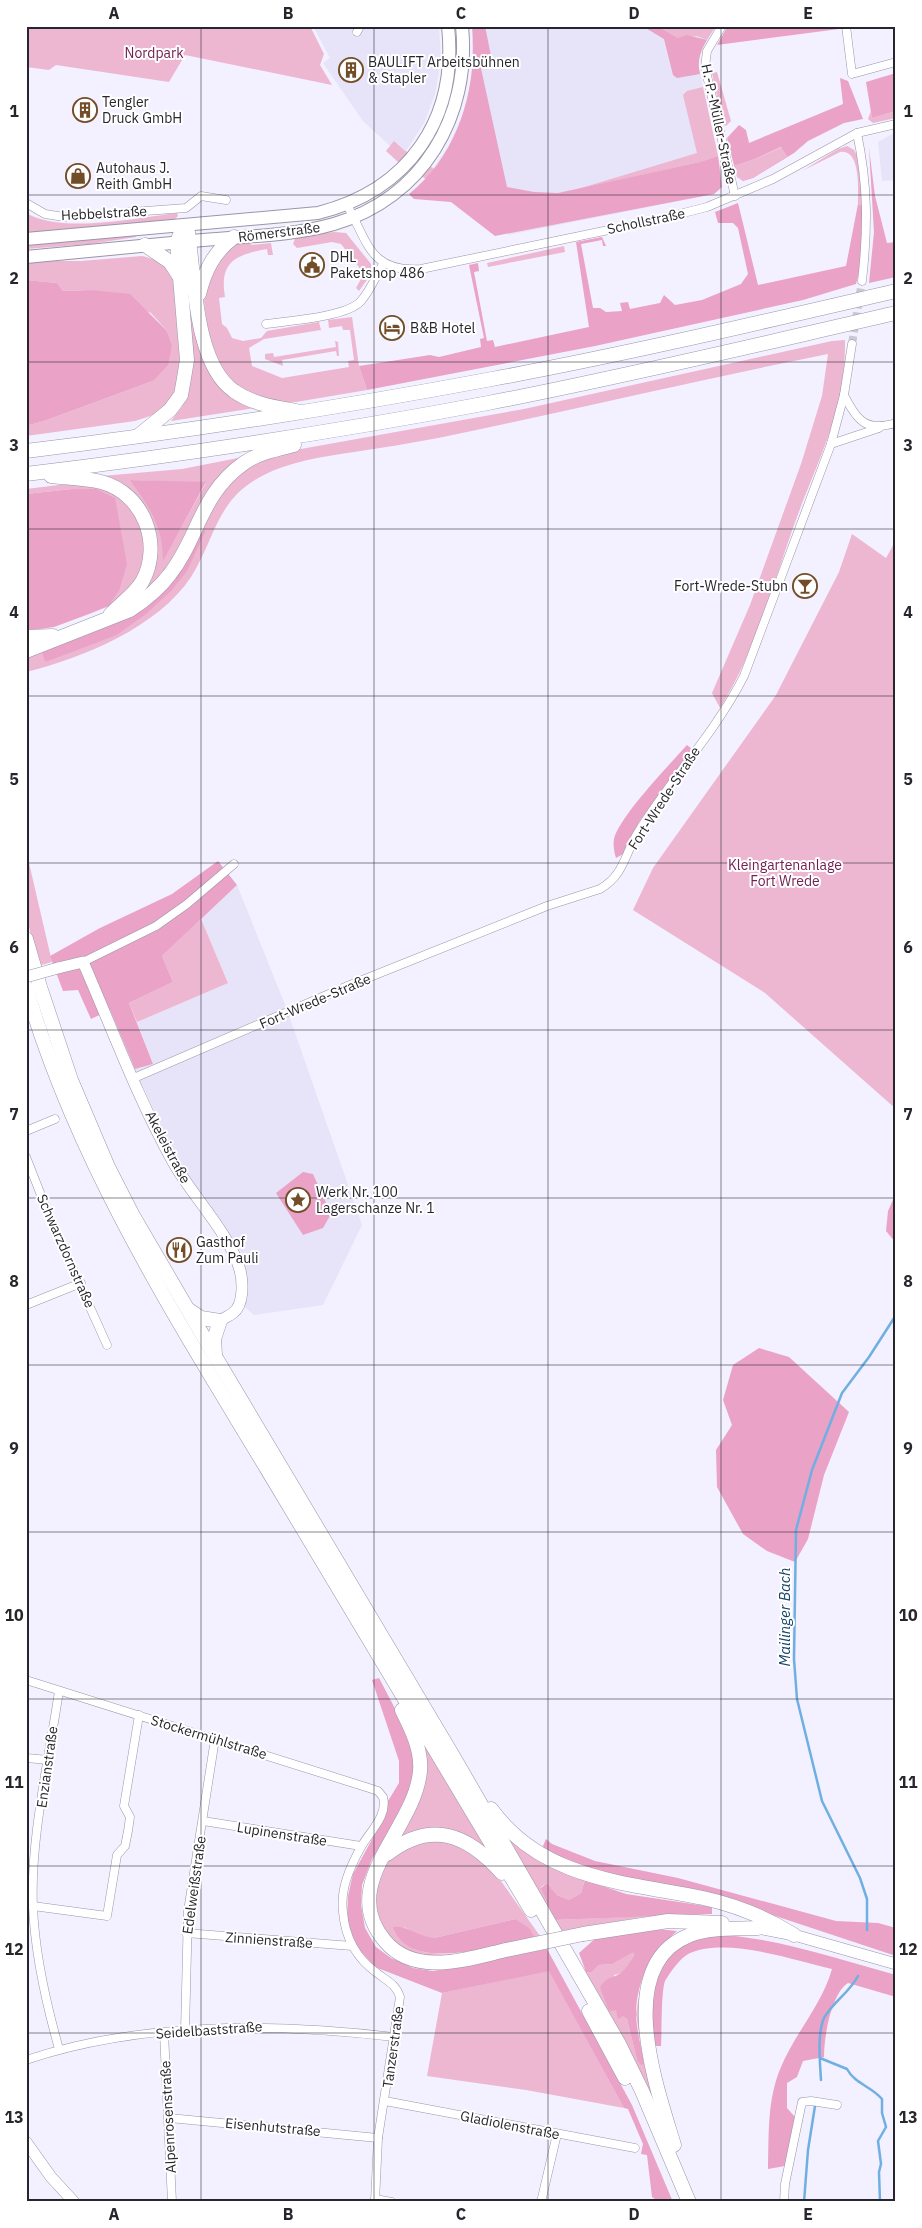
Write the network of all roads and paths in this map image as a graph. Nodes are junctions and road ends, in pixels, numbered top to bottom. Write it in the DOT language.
graph roads {
  1 [pos="448,26"];
  2 [pos="462,26"];
  3 [pos="722,26"];
  4 [pos="846,26"];
  5 [pos="896,62"];
  6 [pos="896,124"];
  7 [pos="857,133"];
  8 [pos="735,196"];
  9 [pos="226,200"];
  10 [pos="26,202"];
  11 [pos="347,205"];
  12 [pos="186,208"];
  13 [pos="354,218"];
  14 [pos="187,226"];
  15 [pos="234,237"];
  16 [pos="26,239"];
  17 [pos="183,242"];
  18 [pos="146,245"];
  19 [pos="26,257"];
  20 [pos="383,264"];
  21 [pos="179,277"];
  22 [pos="862,280"];
  23 [pos="896,291"];
  24 [pos="198,302"];
  25 [pos="896,314"];
  26 [pos="266,324"];
  27 [pos="852,344"];
  28 [pos="844,395"];
  29 [pos="302,413"];
  30 [pos="378,422"];
  31 [pos="896,423"];
  32 [pos="880,428"];
  33 [pos="136,437"];
  34 [pos="319,438"];
  35 [pos="831,444"];
  36 [pos="26,451"];
  37 [pos="26,475"];
  38 [pos="43,475"];
  39 [pos="108,616"];
  40 [pos="63,635"];
  41 [pos="26,637"];
  42 [pos="26,650"];
  43 [pos="234,864"];
  44 [pos="26,939"];
  45 [pos="83,962"];
  46 [pos="26,978"];
  47 [pos="26,986"];
  48 [pos="134,1078"];
  49 [pos="56,1119"];
  50 [pos="26,1131"];
  51 [pos="26,1156"];
  52 [pos="81,1283"];
  53 [pos="26,1305"];
  54 [pos="186,1308"];
  55 [pos="220,1321"];
  56 [pos="107,1345"];
  57 [pos="216,1358"];
  58 [pos="363,1629"];
  59 [pos="26,1680"];
  60 [pos="58,1691"];
  61 [pos="139,1715"];
  62 [pos="216,1739"];
  63 [pos="453,1756"];
  64 [pos="26,1758"];
  65 [pos="49,1760"];
  66 [pos="385,1803"];
  67 [pos="203,1821"];
  68 [pos="361,1846"];
  69 [pos="384,1856"];
  70 [pos="521,1893"];
  71 [pos="33,1906"];
  72 [pos="758,1928"];
  73 [pos="186,1934"];
  74 [pos="794,1936"];
  75 [pos="352,1946"];
  76 [pos="896,1964"];
  77 [pos="185,2031"];
  78 [pos="164,2033"];
  79 [pos="394,2036"];
  80 [pos="59,2050"];
  81 [pos="26,2060"];
  82 [pos="384,2102"];
  83 [pos="836,2105"];
  84 [pos="169,2118"];
  85 [pos="557,2134"];
  86 [pos="378,2138"];
  87 [pos="26,2142"];
  88 [pos="635,2148"];
  89 [pos="375,2200"];
  90 [pos="74,2202"];
  91 [pos="172,2202"];
  92 [pos="392,2202"];
  93 [pos="541,2202"];
  94 [pos="680,2202"];
  95 [pos="689,2202"];
  96 [pos="784,2202"];
  1 -- 11 [label="main road, Römerstraße"];
  2 -- 13 [label="main road, Römerstraße"];
  3 -- 8 [label="street, H.-P.-Müller-Straße"];
  4 -- 5 [label="street"];
  6 -- 7 [label="street, Schollstraße"];
  7 -- 8 [label="street, Schollstraße"];
  7 -- 22 [label="street"];
  8 -- 20 [label="street, Schollstraße"];
  9 -- 12 [label="street, Hebbelstraße"];
  10 -- 12 [label="street, Hebbelstraße"];
  11 -- 13 [label="street"];
  11 -- 14 [label="main road, Römerstraße"];
  12 -- 14 [label="street"];
  13 -- 15 [label="main road, Römerstraße"];
  13 -- 20 [label="street"];
  14 -- 16 [label="main road, Römerstraße"];
  14 -- 17 [label="highway"];
  15 -- 17 [label="main road, Römerstraße"];
  15 -- 24 [label="highway"];
  17 -- 18 [label="main road, Römerstraße"];
  17 -- 21 [label="highway"];
  17 -- 24 [label="highway"];
  18 -- 19 [label="main road, Römerstraße"];
  18 -- 21 [label="highway"];
  20 -- 26 [label="street"];
  21 -- 33 [label="highway"];
  23 -- 29 [label="highway"];
  24 -- 29 [label="highway"];
  25 -- 30 [label="highway"];
  27 -- 28 [label="street, Fort-Wrede-Straße"];
  28 -- 32 [label="street"];
  28 -- 35 [label="street, Fort-Wrede-Straße"];
  29 -- 33 [label="highway"];
  30 -- 34 [label="highway"];
  30 -- 37 [label="highway"];
  31 -- 32 [label="street"];
  32 -- 35 [label="street"];
  33 -- 36 [label="highway"];
  34 -- 38 [label="highway"];
  34 -- 39 [label="highway"];
  35 -- 48 [label="street, Fort-Wrede-Straße"];
  37 -- 38 [label="highway"];
  38 -- 39 [label="highway"];
  39 -- 40 [label="highway"];
  40 -- 41 [label="highway"];
  40 -- 42 [label="highway"];
  43 -- 45 [label="street"];
  44 -- 54 [label="highway"];
  45 -- 46 [label="street, bridge"];
  45 -- 48 [label="street, Akeleistraße"];
  47 -- 58 [label="highway"];
  48 -- 55 [label="street, Akeleistraße"];
  49 -- 50 [label="street"];
  51 -- 52 [label="street, Schwarzdornstraße"];
  52 -- 53 [label="street"];
  52 -- 56 [label="street, Schwarzdornstraße"];
  54 -- 55 [label="highway"];
  54 -- 57 [label="highway"];
  55 -- 57 [label="highway"];
  57 -- 63 [label="highway"];
  58 -- 69 [label="highway"];
  58 -- 70 [label="highway"];
  59 -- 60 [label="street, Stockermühlstraße"];
  60 -- 61 [label="street, Stockermühlstraße"];
  60 -- 65 [label="street, Enzianstraße"];
  61 -- 62 [label="street, Stockermühlstraße"];
  61 -- 71 [label="street"];
  62 -- 66 [label="street, Stockermühlstraße"];
  62 -- 67 [label="street, Edelweißstraße"];
  63 -- 74 [label="highway"];
  63 -- 95 [label="highway"];
  64 -- 65 [label="street"];
  65 -- 71 [label="street, Enzianstraße"];
  66 -- 68 [label="street, Tanzerstraße"];
  67 -- 68 [label="street, Lupinenstraße"];
  67 -- 73 [label="street, Edelweißstraße"];
  68 -- 75 [label="street, Tanzerstraße"];
  69 -- 70 [label="highway"];
  69 -- 72 [label="highway, bridge"];
  70 -- 94 [label="highway"];
  71 -- 80 [label="street, Enzianstraße"];
  72 -- 74 [label="street"];
  72 -- 95 [label="highway"];
  73 -- 75 [label="street, Zinnienstraße"];
  73 -- 77 [label="street, Edelweißstraße"];
  74 -- 76 [label="street"];
  75 -- 79 [label="street, Tanzerstraße"];
  77 -- 78 [label="street, Seidelbaststraße"];
  77 -- 79 [label="street, Seidelbaststraße"];
  78 -- 80 [label="street, Seidelbaststraße"];
  78 -- 84 [label="street, Alpenrosenstraße"];
  79 -- 82 [label="street, Tanzerstraße"];
  80 -- 81 [label="street, Seidelbaststraße"];
  82 -- 85 [label="street, Gladiolenstraße"];
  82 -- 86 [label="street, Tanzerstraße"];
  83 -- 96 [label="street"];
  84 -- 86 [label="street, Eisenhutstraße"];
  84 -- 91 [label="street, Alpenrosenstraße"];
  85 -- 88 [label="street, Gladiolenstraße"];
  85 -- 93 [label="street"];
  86 -- 89 [label="street, Tanzerstraße"];
  87 -- 90 [label="street"];
  89 -- 92 [label="street"];
}
